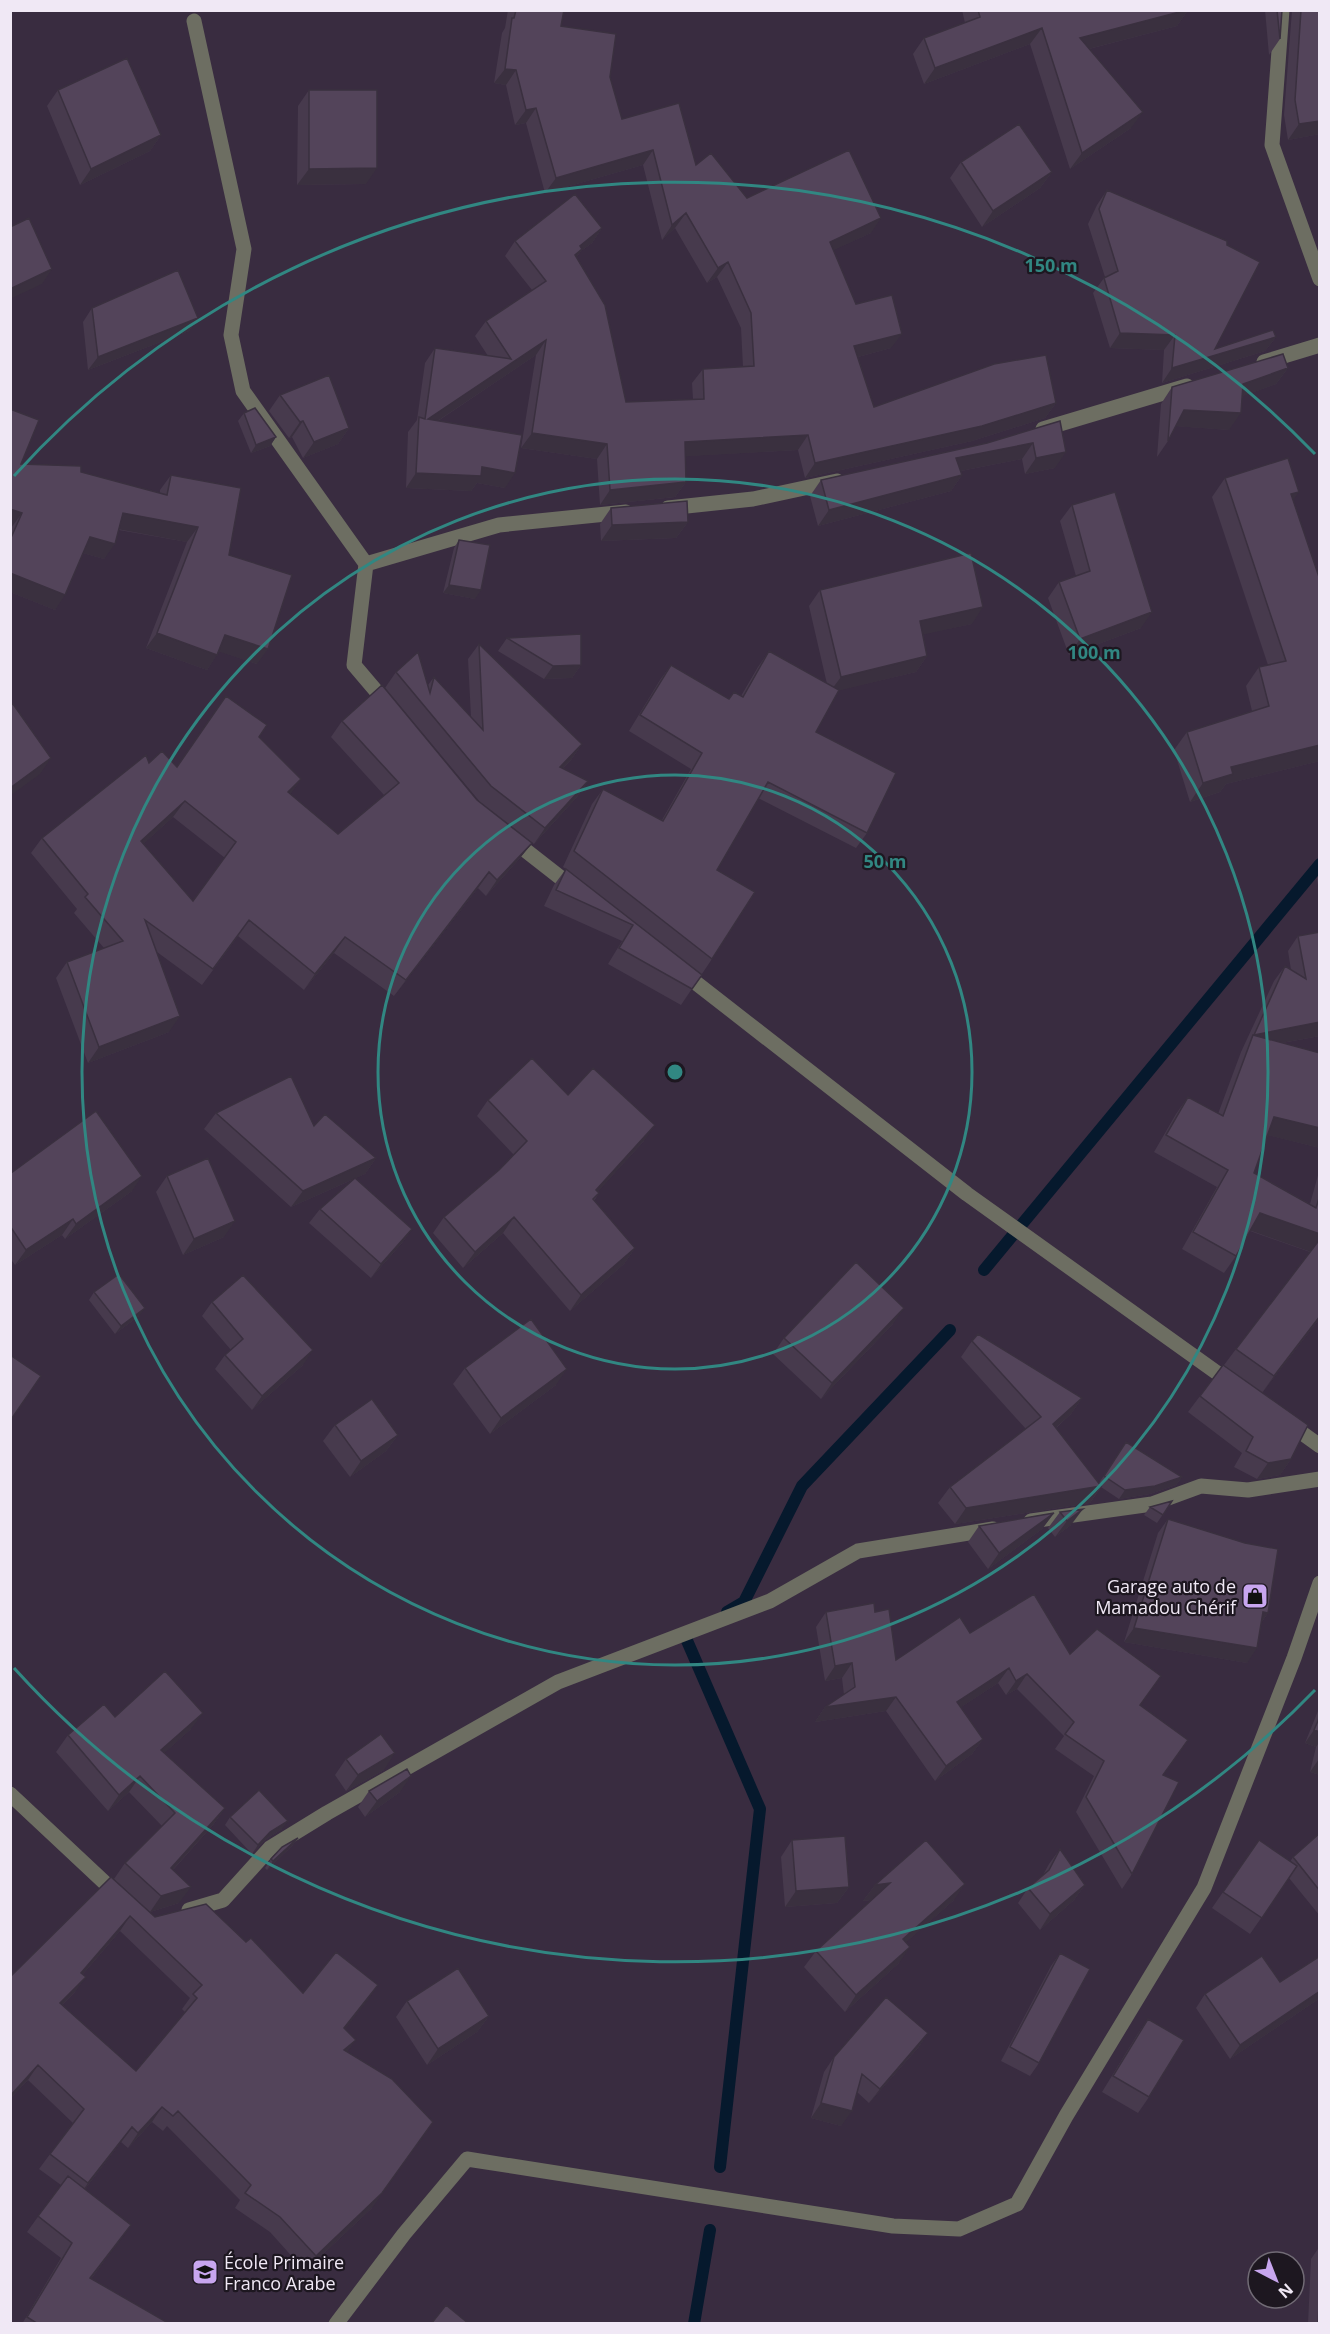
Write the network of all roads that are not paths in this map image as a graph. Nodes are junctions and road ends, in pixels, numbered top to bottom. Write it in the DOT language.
graph roads {
  1 [pos="1282,10"];
  2 [pos="195,21"];
  3 [pos="1320,279"];
  4 [pos="1320,345"];
  5 [pos="1253,366"];
  6 [pos="1197,382"];
  7 [pos="1030,433"];
  8 [pos="858,476"];
  9 [pos="366,564"];
  10 [pos="399,719"];
  11 [pos="501,831"];
  12 [pos="585,896"];
  13 [pos="669,962"];
  14 [pos="1243,1392"];
  15 [pos="1272,1412"];
  16 [pos="1320,1446"];
  17 [pos="1320,1479"];
  18 [pos="1320,1583"];
  19 [pos="10,1794"];
  20 [pos="130,1907"];
  21 [pos="169,1916"];
  22 [pos="336,2324"];
  1 -- 3 [label="street"];
  2 -- 9 [label="street"];
  4 -- 5 [label="street"];
  6 -- 7 [label="street"];
  8 -- 9 [label="street"];
  9 -- 10 [label="street"];
  11 -- 12 [label="street"];
  13 -- 14 [label="street"];
  15 -- 16 [label="street"];
  17 -- 21 [label="street"];
  18 -- 22 [label="street"];
  19 -- 20 [label="street"];
}
